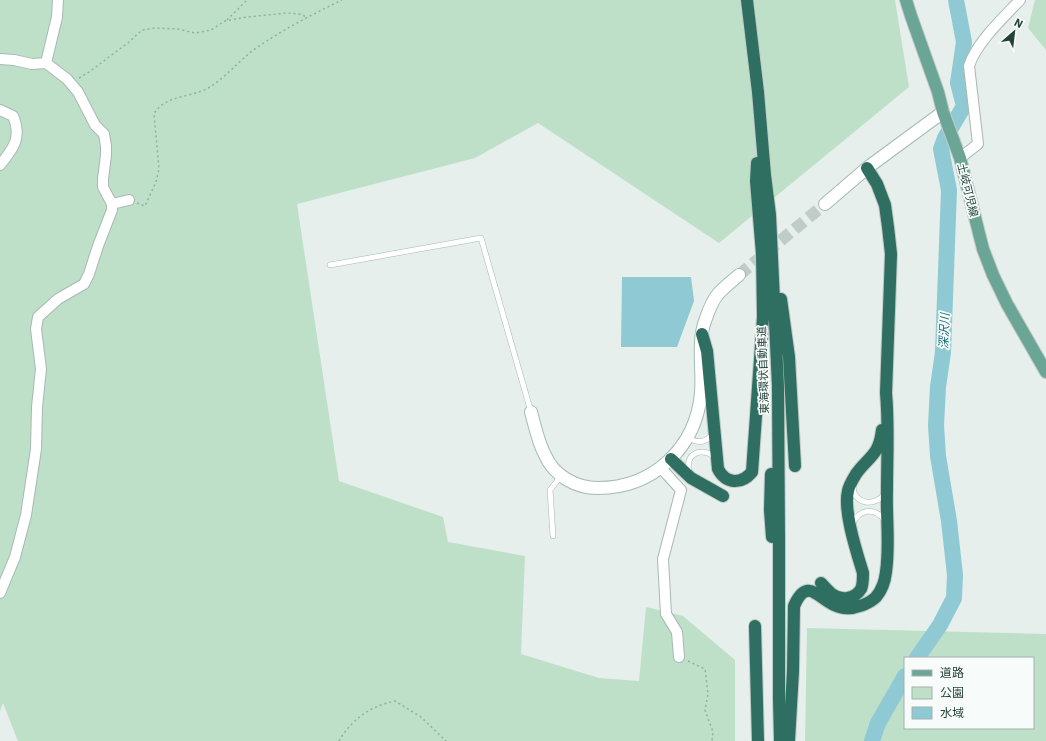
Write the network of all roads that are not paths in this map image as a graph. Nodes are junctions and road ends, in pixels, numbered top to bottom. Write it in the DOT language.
graph roads {
  1 [pos="58,0"];
  2 [pos="741,0"];
  3 [pos="747,0"];
  4 [pos="906,0"];
  5 [pos="1020,0"];
  6 [pos="0,60"];
  7 [pos="46,62"];
  8 [pos="0,110"];
  9 [pos="944,114"];
  10 [pos="960,158"];
  11 [pos="757,163"];
  12 [pos="0,165"];
  13 [pos="867,168"];
  14 [pos="765,175"];
  15 [pos="129,200"];
  16 [pos="112,204"];
  17 [pos="825,204"];
  18 [pos="330,265"];
  19 [pos="739,276"];
  20 [pos="702,334"];
  21 [pos="1046,372"];
  22 [pos="886,393"];
  23 [pos="531,412"];
  24 [pos="714,433"];
  25 [pos="687,437"];
  26 [pos="717,458"];
  27 [pos="671,459"];
  28 [pos="795,466"];
  29 [pos="661,468"];
  30 [pos="561,476"];
  31 [pos="691,478"];
  32 [pos="852,481"];
  33 [pos="887,491"];
  34 [pos="723,496"];
  35 [pos="888,524"];
  36 [pos="851,528"];
  37 [pos="552,536"];
  38 [pos="820,583"];
  39 [pos="0,593"];
  40 [pos="755,626"];
  41 [pos="679,657"];
  42 [pos="758,741"];
  43 [pos="772,741"];
  44 [pos="780,741"];
  45 [pos="789,741"];
  1 -- 7 [label="street"];
  2 -- 11 [label="highway, 東海環状自動車道"];
  3 -- 14 [label="highway, 東海環状自動車道"];
  4 -- 9 [label="main road, 土岐可児線"];
  5 -- 10 [label="street"];
  6 -- 7 [label="street"];
  7 -- 16 [label="street"];
  8 -- 12 [label="street"];
  9 -- 10 [label="main road, 土岐可児線"];
  9 -- 13 [label="street"];
  10 -- 21 [label="main road, 土岐可児線"];
  11 -- 26 [label="highway"];
  11 -- 43 [label="highway, 東海環状自動車道"];
  13 -- 17 [label="street"];
  13 -- 22 [label="highway"];
  14 -- 28 [label="highway"];
  14 -- 44 [label="highway, 東海環状自動車道"];
  15 -- 16 [label="street"];
  16 -- 39 [label="street"];
  18 -- 23 [label="lane"];
  19 -- 20 [label="street"];
  20 -- 24 [label="highway"];
  20 -- 25 [label="street"];
  22 -- 32 [label="highway"];
  22 -- 33 [label="highway"];
  23 -- 30 [label="street"];
  24 -- 25 [label="lane"];
  24 -- 26 [label="highway"];
  25 -- 27 [label="street"];
  26 -- 31 [label="lane"];
  27 -- 29 [label="street"];
  27 -- 31 [label="highway"];
  29 -- 30 [label="street"];
  29 -- 41 [label="street"];
  30 -- 37 [label="lane"];
  31 -- 34 [label="highway"];
  32 -- 33 [label="lane"];
  32 -- 36 [label="highway"];
  33 -- 35 [label="highway"];
  35 -- 36 [label="lane"];
  35 -- 45 [label="highway"];
  36 -- 38 [label="highway"];
  40 -- 42 [label="highway"];
}
